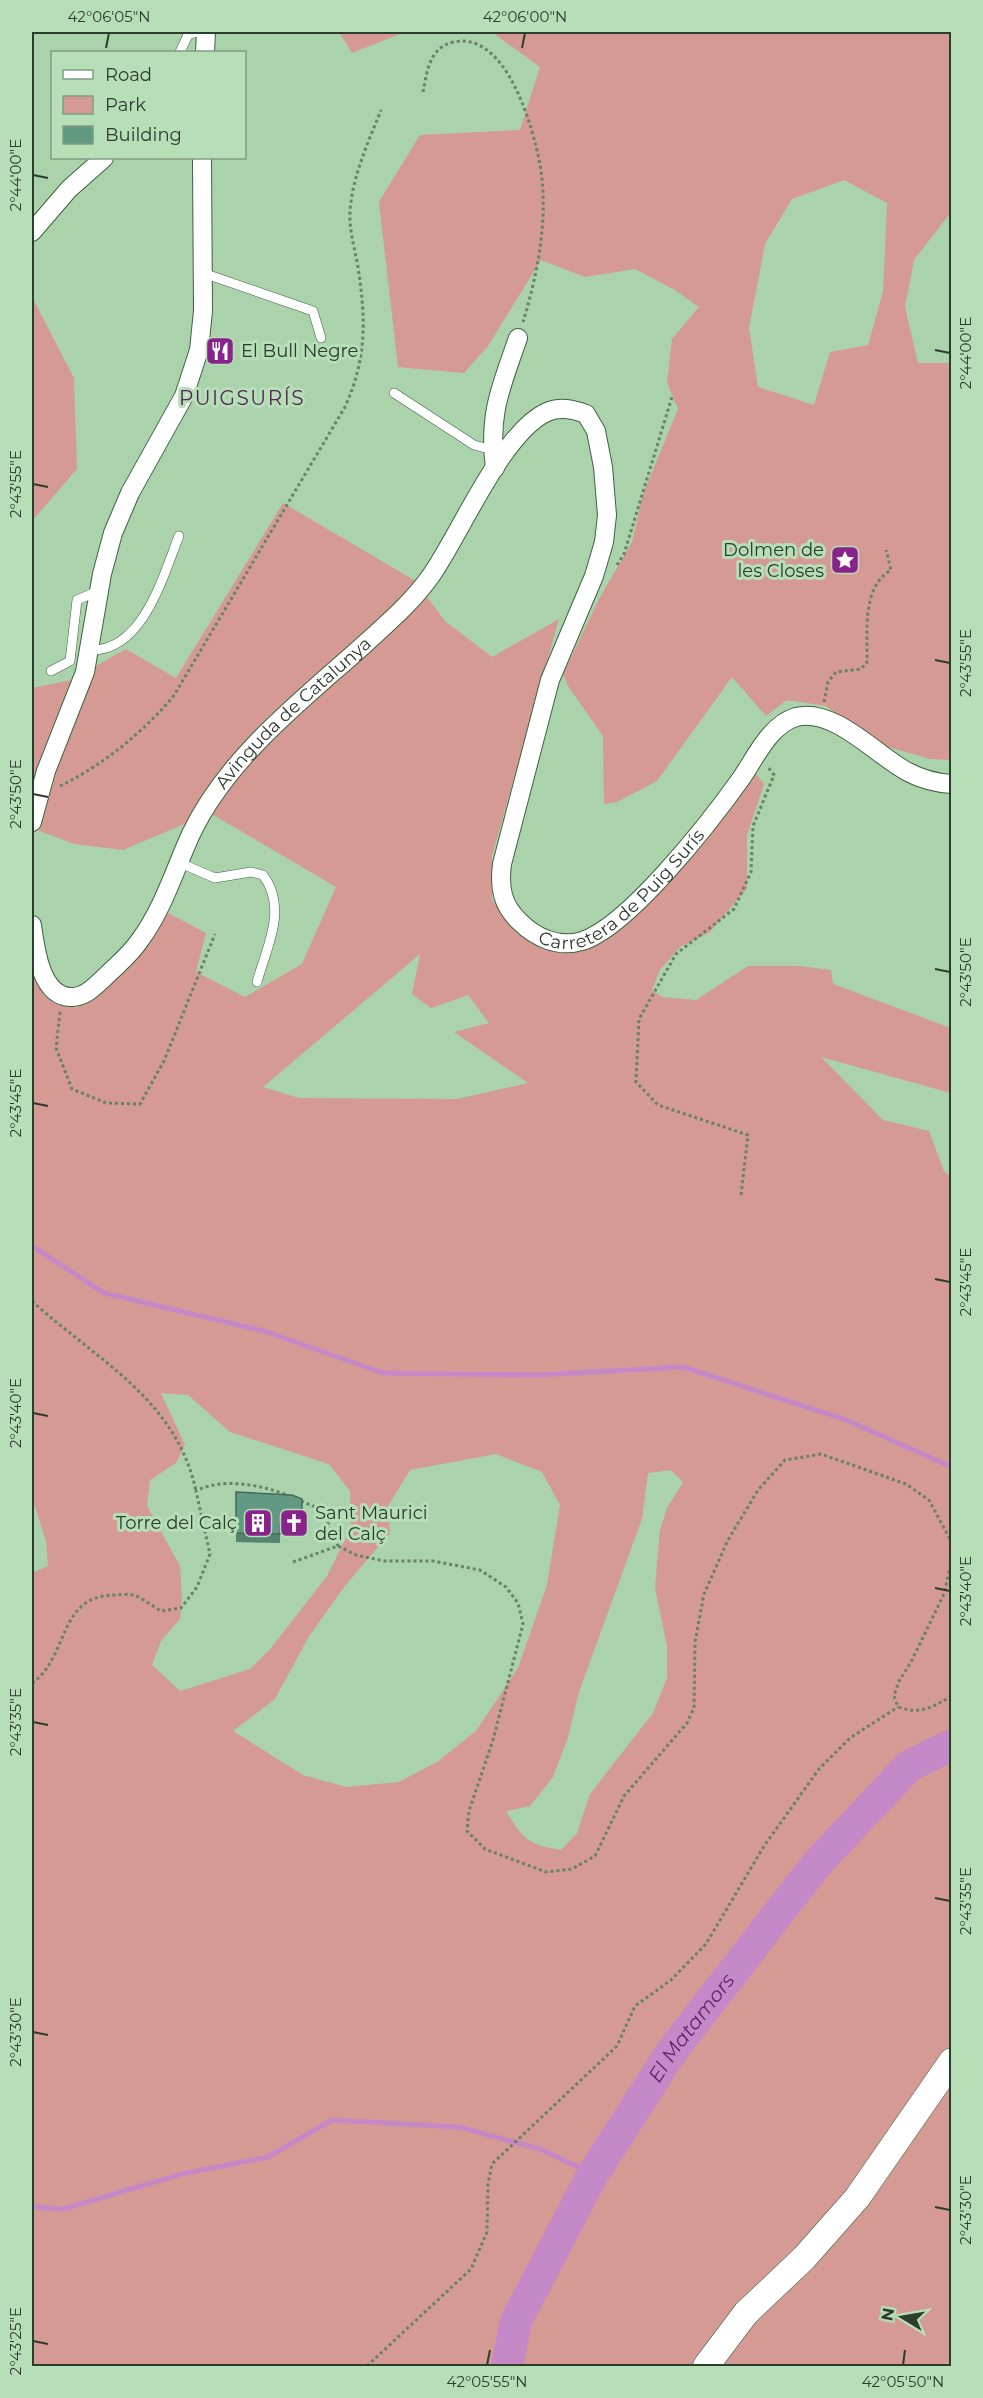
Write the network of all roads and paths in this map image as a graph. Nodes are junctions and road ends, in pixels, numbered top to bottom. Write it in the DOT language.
graph roads {
  1 [pos="197,32"];
  2 [pos="206,32"];
  3 [pos="180,51"];
  4 [pos="205,51"];
  5 [pos="423,92"];
  6 [pos="381,111"];
  7 [pos="103,159"];
  8 [pos="202,159"];
  9 [pos="32,232"];
  10 [pos="203,273"];
  11 [pos="321,338"];
  12 [pos="518,338"];
  13 [pos="394,393"];
  14 [pos="672,397"];
  15 [pos="596,431"];
  16 [pos="494,459"];
  17 [pos="179,536"];
  18 [pos="886,550"];
  19 [pos="612,574"];
  20 [pos="99,590"];
  21 [pos="90,650"];
  22 [pos="51,671"];
  23 [pos="821,719"];
  24 [pos="759,753"];
  25 [pos="951,784"];
  26 [pos="38,794"];
  27 [pos="32,822"];
  28 [pos="178,862"];
  29 [pos="32,925"];
  30 [pos="215,934"];
  31 [pos="257,982"];
  32 [pos="62,995"];
  33 [pos="741,1195"];
  34 [pos="32,1300"];
  35 [pos="196,1491"];
  36 [pos="951,1543"];
  37 [pos="338,1546"];
  38 [pos="951,1559"];
  39 [pos="292,1562"];
  40 [pos="32,1683"];
  41 [pos="951,1696"];
  42 [pos="898,1707"];
  43 [pos="951,2061"];
  44 [pos="367,2367"];
  45 [pos="705,2367"];
  1 -- 3 [label="lane"];
  2 -- 4 [label="street"];
  5 -- 12 [label="path"];
  6 -- 26 [label="path"];
  7 -- 9 [label="street"];
  8 -- 10 [label="street"];
  10 -- 11 [label="lane"];
  10 -- 20 [label="street"];
  12 -- 16 [label="street"];
  13 -- 16 [label="lane"];
  14 -- 19 [label="path"];
  15 -- 16 [label="street, Avinguda de Catalunya"];
  15 -- 24 [label="street, Carretera de Puig Surís"];
  16 -- 28 [label="street, Avinguda de Catalunya"];
  17 -- 21 [label="lane"];
  18 -- 23 [label="path"];
  20 -- 21 [label="street"];
  20 -- 22 [label="lane"];
  21 -- 26 [label="street"];
  23 -- 24 [label="street, Carretera de Puig Surís"];
  23 -- 25 [label="street, Carretera de Puig Surís"];
  24 -- 33 [label="path"];
  26 -- 27 [label="street"];
  28 -- 31 [label="lane"];
  28 -- 32 [label="street, Avinguda de Catalunya"];
  29 -- 32 [label="street"];
  30 -- 32 [label="path"];
  34 -- 35 [label="path"];
  35 -- 37 [label="path"];
  35 -- 40 [label="path"];
  36 -- 37 [label="path"];
  37 -- 39 [label="path"];
  38 -- 42 [label="path"];
  41 -- 42 [label="path"];
  42 -- 44 [label="path"];
  43 -- 45 [label="street"];
}
